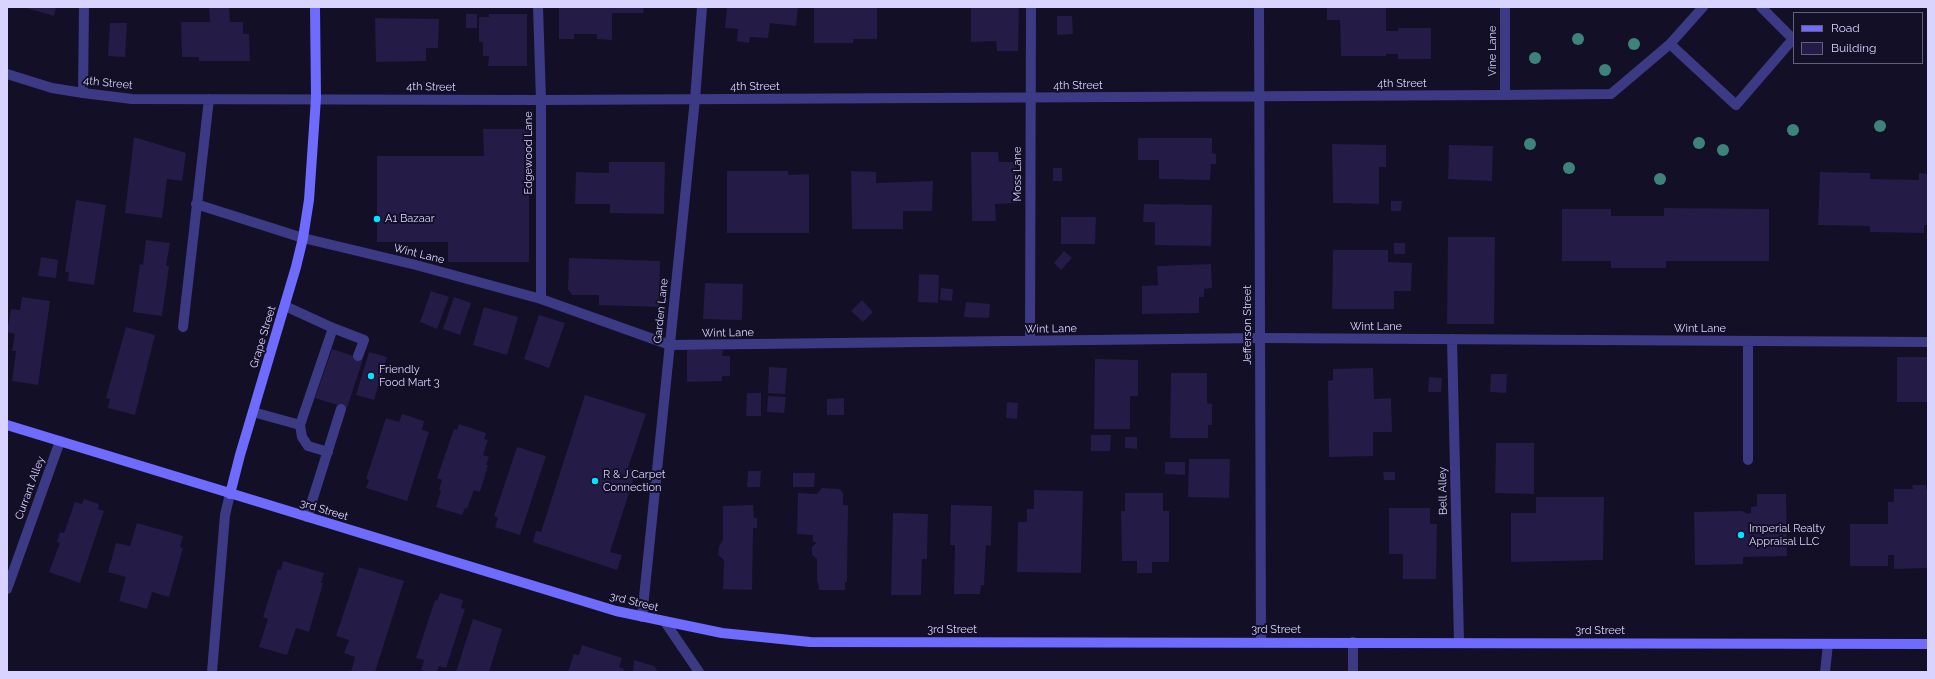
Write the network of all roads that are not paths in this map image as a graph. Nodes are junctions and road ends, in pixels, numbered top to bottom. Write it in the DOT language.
graph roads {
  1 [pos="84,7"];
  2 [pos="315,7"];
  3 [pos="538,7"];
  4 [pos="702,7"];
  5 [pos="1030,7"];
  6 [pos="1259,7"];
  7 [pos="1505,7"];
  8 [pos="1703,7"];
  9 [pos="1762,7"];
  10 [pos="1670,44"];
  11 [pos="7,74"];
  12 [pos="83,93"];
  13 [pos="1505,95"];
  14 [pos="1259,96"];
  15 [pos="316,98"];
  16 [pos="1030,98"];
  17 [pos="209,99"];
  18 [pos="695,99"];
  19 [pos="541,100"];
  20 [pos="196,204"];
  21 [pos="303,238"];
  22 [pos="541,299"];
  23 [pos="285,306"];
  24 [pos="183,327"];
  25 [pos="333,328"];
  26 [pos="1260,338"];
  27 [pos="1452,339"];
  28 [pos="1030,341"];
  29 [pos="1748,341"];
  30 [pos="1928,342"];
  31 [pos="670,345"];
  32 [pos="358,356"];
  33 [pos="341,409"];
  34 [pos="253,412"];
  35 [pos="7,425"];
  36 [pos="300,425"];
  37 [pos="60,441"];
  38 [pos="328,452"];
  39 [pos="1748,460"];
  40 [pos="230,494"];
  41 [pos="307,517"];
  42 [pos="7,588"];
  43 [pos="642,618"];
  44 [pos="665,622"];
  45 [pos="1261,642"];
  46 [pos="1353,642"];
  47 [pos="1459,642"];
  48 [pos="1828,644"];
  49 [pos="1928,644"];
  50 [pos="212,672"];
  51 [pos="699,672"];
  52 [pos="1353,672"];
  53 [pos="1825,672"];
  1 -- 12 [label="street"];
  2 -- 15 [label="main road, Grape Street"];
  3 -- 19 [label="street, Edgewood Lane"];
  4 -- 18 [label="street, Garden Lane"];
  5 -- 16 [label="street, Moss Lane"];
  6 -- 14 [label="street, Jefferson Street"];
  7 -- 13 [label="street, Vine Lane"];
  8 -- 10 [label="street, 4th Street"];
  9 -- 10 [label="street"];
  10 -- 13 [label="street, 4th Street"];
  11 -- 12 [label="street, 4th Street"];
  12 -- 17 [label="street, 4th Street"];
  13 -- 14 [label="street, 4th Street"];
  14 -- 16 [label="street, 4th Street"];
  14 -- 26 [label="street, Jefferson Street"];
  15 -- 17 [label="street, 4th Street"];
  15 -- 19 [label="street, 4th Street"];
  15 -- 21 [label="main road, Grape Street"];
  16 -- 18 [label="street, 4th Street"];
  16 -- 28 [label="street, Moss Lane"];
  17 -- 20 [label="street"];
  18 -- 19 [label="street, 4th Street"];
  18 -- 31 [label="street, Garden Lane"];
  19 -- 22 [label="street, Edgewood Lane"];
  20 -- 21 [label="street, Wint Lane"];
  20 -- 24 [label="street"];
  21 -- 22 [label="street, Wint Lane"];
  21 -- 23 [label="main road, Grape Street"];
  22 -- 31 [label="street, Wint Lane"];
  23 -- 25 [label="street"];
  23 -- 34 [label="main road, Grape Street"];
  25 -- 32 [label="street"];
  25 -- 36 [label="street"];
  26 -- 27 [label="street, Wint Lane"];
  26 -- 28 [label="street, Wint Lane"];
  26 -- 45 [label="street, Jefferson Street"];
  27 -- 29 [label="street, Wint Lane"];
  27 -- 47 [label="street, Bell Alley"];
  28 -- 31 [label="street, Wint Lane"];
  29 -- 30 [label="street, Wint Lane"];
  29 -- 39 [label="street"];
  31 -- 43 [label="street, Garden Lane"];
  33 -- 38 [label="street"];
  34 -- 36 [label="street"];
  34 -- 40 [label="main road, Grape Street"];
  35 -- 37 [label="main road, 3rd Street"];
  36 -- 38 [label="street"];
  37 -- 40 [label="main road, 3rd Street"];
  37 -- 42 [label="street, Currant Alley"];
  38 -- 41 [label="street"];
  40 -- 41 [label="main road, 3rd Street"];
  40 -- 50 [label="street, Grape Street"];
  41 -- 43 [label="main road, 3rd Street"];
  43 -- 44 [label="main road, 3rd Street"];
  44 -- 45 [label="main road, 3rd Street"];
  44 -- 51 [label="street"];
  45 -- 46 [label="main road, 3rd Street"];
  46 -- 47 [label="main road, 3rd Street"];
  46 -- 52 [label="street"];
  47 -- 48 [label="main road, 3rd Street"];
  48 -- 49 [label="main road, 3rd Street"];
  48 -- 53 [label="street"];
}
